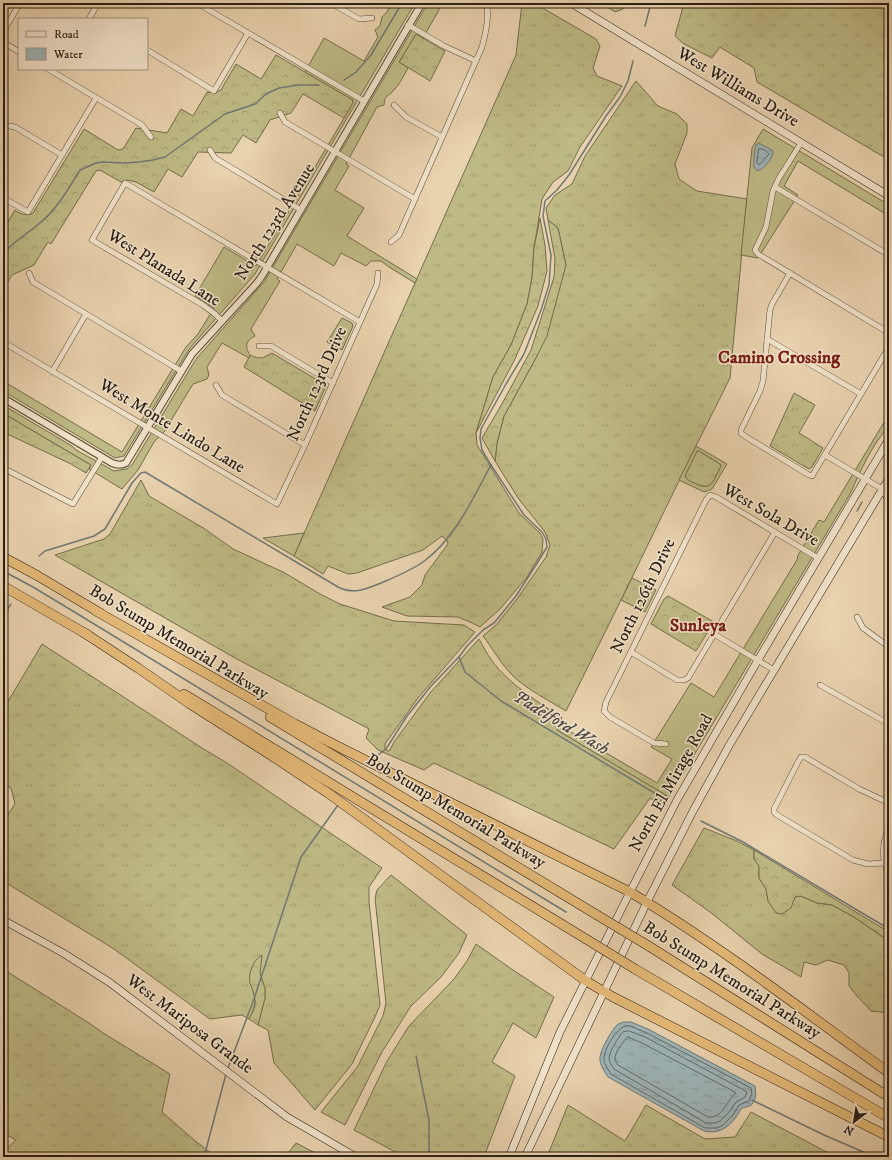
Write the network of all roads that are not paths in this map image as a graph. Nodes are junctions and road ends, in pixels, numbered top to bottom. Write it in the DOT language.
graph roads {
  1 [pos="20,3"];
  2 [pos="98,3"];
  3 [pos="197,3"];
  4 [pos="331,3"];
  5 [pos="422,3"];
  6 [pos="486,3"];
  7 [pos="571,3"];
  8 [pos="91,18"];
  9 [pos="372,18"];
  10 [pos="408,25"];
  11 [pos="3,32"];
  12 [pos="248,33"];
  13 [pos="3,42"];
  14 [pos="18,51"];
  15 [pos="148,51"];
  16 [pos="476,61"];
  17 [pos="57,71"];
  18 [pos="96,98"];
  19 [pos="364,101"];
  20 [pos="394,105"];
  21 [pos="280,113"];
  22 [pos="3,125"];
  23 [pos="151,137"];
  24 [pos="442,137"];
  25 [pos="801,143"];
  26 [pos="210,150"];
  27 [pos="335,152"];
  28 [pos="62,155"];
  29 [pos="775,188"];
  30 [pos="889,196"];
  31 [pos="3,198"];
  32 [pos="415,199"];
  33 [pos="301,210"];
  34 [pos="391,242"];
  35 [pos="889,255"];
  36 [pos="267,267"];
  37 [pos="29,273"];
  38 [pos="378,273"];
  39 [pos="790,273"];
  40 [pos="86,314"];
  41 [pos="222,321"];
  42 [pos="360,322"];
  43 [pos="889,333"];
  44 [pos="767,339"];
  45 [pos="3,342"];
  46 [pos="259,346"];
  47 [pos="889,348"];
  48 [pos="181,371"];
  49 [pos="52,372"];
  50 [pos="333,383"];
  51 [pos="216,386"];
  52 [pos="861,394"];
  53 [pos="3,398"];
  54 [pos="148,428"];
  55 [pos="889,439"];
  56 [pos="305,445"];
  57 [pos="825,455"];
  58 [pos="102,457"];
  59 [pos="3,468"];
  60 [pos="889,478"];
  61 [pos="865,479"];
  62 [pos="886,488"];
  63 [pos="710,495"];
  64 [pos="889,502"];
  65 [pos="277,504"];
  66 [pos="775,532"];
  67 [pos="3,557"];
  68 [pos="818,558"];
  69 [pos="7,588"];
  70 [pos="96,611"];
  71 [pos="857,617"];
  72 [pos="714,634"];
  73 [pos="889,647"];
  74 [pos="631,652"];
  75 [pos="758,660"];
  76 [pos="774,670"];
  77 [pos="820,685"];
  78 [pos="889,724"];
  79 [pos="666,744"];
  80 [pos="330,789"];
  81 [pos="889,803"];
  82 [pos="889,827"];
  83 [pos="884,863"];
  84 [pos="889,875"];
  85 [pos="630,892"];
  86 [pos="647,902"];
  87 [pos="3,920"];
  88 [pos="586,981"];
  89 [pos="604,992"];
  90 [pos="889,1073"];
  91 [pos="889,1097"];
  92 [pos="889,1118"];
  93 [pos="889,1137"];
  94 [pos="356,1157"];
  95 [pos="509,1157"];
  96 [pos="525,1157"];
  1 -- 11 [label="street"];
  2 -- 8 [label="street"];
  3 -- 12 [label="street"];
  4 -- 9 [label="street"];
  5 -- 10 [label="street, North 123rd Avenue"];
  6 -- 16 [label="street"];
  7 -- 25 [label="main road, West Williams Drive"];
  10 -- 16 [label="street"];
  10 -- 19 [label="street, North 123rd Avenue"];
  12 -- 15 [label="street"];
  12 -- 19 [label="street"];
  13 -- 14 [label="street"];
  16 -- 24 [label="street"];
  17 -- 18 [label="street"];
  18 -- 23 [label="street"];
  18 -- 28 [label="street"];
  19 -- 27 [label="street, North 123rd Avenue"];
  20 -- 24 [label="street"];
  21 -- 27 [label="street"];
  22 -- 28 [label="street"];
  24 -- 32 [label="street"];
  25 -- 29 [label="street"];
  25 -- 30 [label="main road, West Williams Drive"];
  26 -- 33 [label="street"];
  27 -- 32 [label="street"];
  27 -- 33 [label="street, North 123rd Avenue"];
  28 -- 31 [label="street"];
  29 -- 35 [label="street"];
  29 -- 39 [label="street"];
  32 -- 34 [label="street"];
  33 -- 36 [label="street, North 123rd Avenue"];
  36 -- 41 [label="street, North 123rd Avenue"];
  36 -- 41 [label="street, West Planada Lane"];
  36 -- 42 [label="street"];
  37 -- 40 [label="street"];
  38 -- 42 [label="street, North 123rd Drive"];
  39 -- 43 [label="street"];
  39 -- 44 [label="street"];
  40 -- 48 [label="street"];
  40 -- 49 [label="street"];
  41 -- 48 [label="street, North 123rd Avenue"];
  42 -- 50 [label="street, North 123rd Drive"];
  44 -- 52 [label="street"];
  44 -- 57 [label="street"];
  45 -- 49 [label="street, West Monte Lindo Lane"];
  46 -- 50 [label="street"];
  47 -- 52 [label="street"];
  48 -- 54 [label="street, North 123rd Avenue"];
  49 -- 54 [label="street, West Monte Lindo Lane"];
  50 -- 56 [label="street, North 123rd Drive"];
  51 -- 56 [label="street"];
  52 -- 57 [label="street"];
  53 -- 58 [label="street"];
  54 -- 58 [label="street, North 123rd Avenue"];
  54 -- 65 [label="street, West Monte Lindo Lane"];
  55 -- 61 [label="main road, North El Mirage Road"];
  56 -- 65 [label="street, North 123rd Drive"];
  57 -- 61 [label="street"];
  58 -- 59 [label="street"];
  60 -- 62 [label="main road, North El Mirage Road"];
  61 -- 62 [label="street"];
  61 -- 68 [label="main road, North El Mirage Road"];
  62 -- 64 [label="street"];
  62 -- 76 [label="main road, North El Mirage Road"];
  63 -- 66 [label="street, West Sola Drive"];
  63 -- 74 [label="street, North 126th Drive"];
  66 -- 68 [label="street, West Sola Drive"];
  66 -- 72 [label="street"];
  67 -- 70 [label="highway, Bob Stump Memorial Parkway"];
  68 -- 75 [label="main road, North El Mirage Road"];
  69 -- 80 [label="highway"];
  70 -- 85 [label="highway"];
  70 -- 91 [label="highway, Bob Stump Memorial Parkway, bridge"];
  71 -- 73 [label="street"];
  72 -- 74 [label="street"];
  72 -- 75 [label="street"];
  74 -- 79 [label="street, North 126th Drive"];
  75 -- 76 [label="street"];
  75 -- 85 [label="main road, North El Mirage Road"];
  76 -- 86 [label="main road, North El Mirage Road"];
  77 -- 78 [label="street"];
  80 -- 88 [label="highway"];
  80 -- 92 [label="highway, bridge"];
  81 -- 83 [label="street"];
  82 -- 83 [label="street"];
  83 -- 84 [label="street"];
  85 -- 86 [label="highway"];
  85 -- 88 [label="main road, North El Mirage Road"];
  86 -- 89 [label="main road, North El Mirage Road"];
  86 -- 90 [label="highway"];
  87 -- 94 [label="main road, West Mariposa Grande"];
  88 -- 89 [label="highway"];
  88 -- 95 [label="main road, North El Mirage Road"];
  89 -- 93 [label="highway"];
  89 -- 96 [label="main road, North El Mirage Road"];
}
